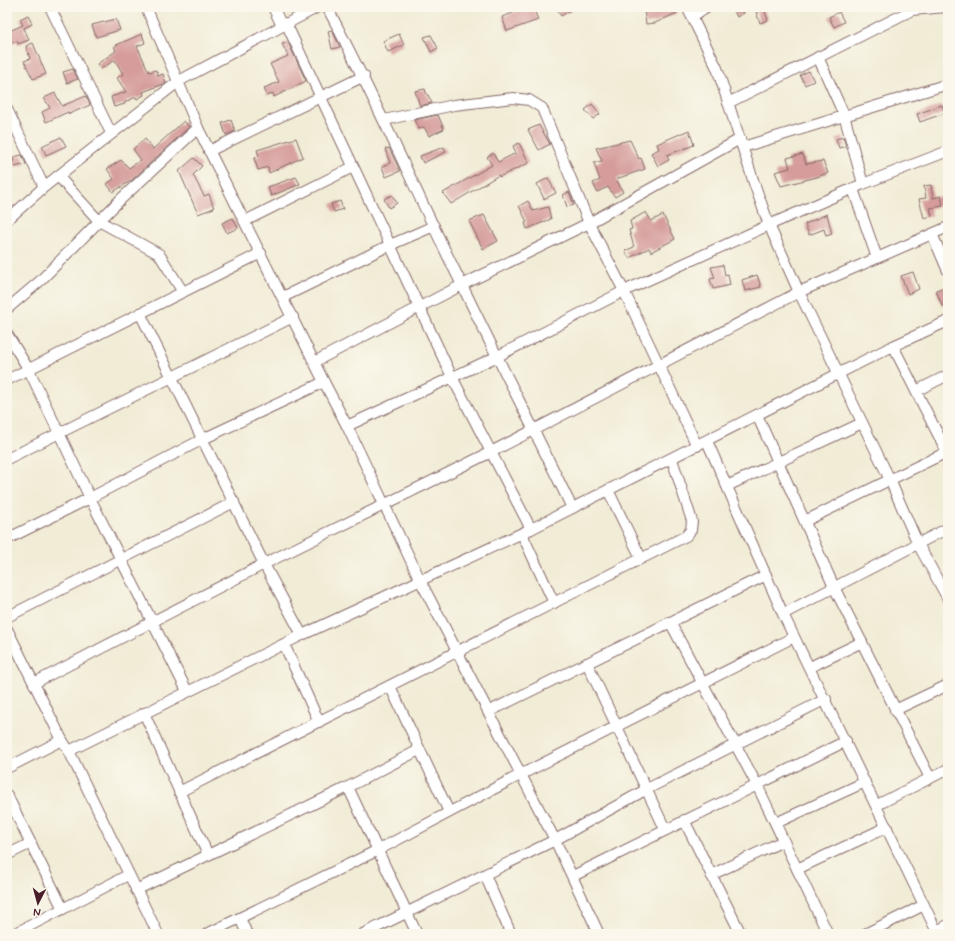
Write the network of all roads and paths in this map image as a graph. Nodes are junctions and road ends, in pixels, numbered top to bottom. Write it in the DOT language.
graph roads {
  1 [pos="50,7"];
  2 [pos="146,7"];
  3 [pos="273,7"];
  4 [pos="318,7"];
  5 [pos="328,7"];
  6 [pos="687,7"];
  7 [pos="706,7"];
  8 [pos="946,7"];
  9 [pos="692,17"];
  10 [pos="284,25"];
  11 [pos="818,57"];
  12 [pos="364,76"];
  13 [pos="179,81"];
  14 [pos="948,84"];
  15 [pos="320,97"];
  16 [pos="728,102"];
  17 [pos="7,109"];
  18 [pos="844,115"];
  19 [pos="384,120"];
  20 [pos="198,128"];
  21 [pos="111,134"];
  22 [pos="741,143"];
  23 [pos="209,150"];
  24 [pos="948,151"];
  25 [pos="353,167"];
  26 [pos="58,176"];
  27 [pos="863,184"];
  28 [pos="44,187"];
  29 [pos="853,189"];
  30 [pos="7,220"];
  31 [pos="99,221"];
  32 [pos="245,221"];
  33 [pos="588,223"];
  34 [pos="769,225"];
  35 [pos="434,226"];
  36 [pos="948,227"];
  37 [pos="932,234"];
  38 [pos="390,245"];
  39 [pos="261,253"];
  40 [pos="877,258"];
  41 [pos="948,271"];
  42 [pos="462,285"];
  43 [pos="183,292"];
  44 [pos="624,292"];
  45 [pos="799,292"];
  46 [pos="283,297"];
  47 [pos="420,308"];
  48 [pos="7,309"];
  49 [pos="140,313"];
  50 [pos="293,317"];
  51 [pos="948,321"];
  52 [pos="7,334"];
  53 [pos="893,346"];
  54 [pos="498,356"];
  55 [pos="314,362"];
  56 [pos="658,365"];
  57 [pos="29,370"];
  58 [pos="838,374"];
  59 [pos="948,375"];
  60 [pos="172,376"];
  61 [pos="452,377"];
  62 [pos="7,380"];
  63 [pos="324,382"];
  64 [pos="916,391"];
  65 [pos="757,415"];
  66 [pos="862,423"];
  67 [pos="347,426"];
  68 [pos="534,429"];
  69 [pos="59,434"];
  70 [pos="203,439"];
  71 [pos="707,441"];
  72 [pos="697,446"];
  73 [pos="491,452"];
  74 [pos="948,453"];
  75 [pos="7,459"];
  76 [pos="672,459"];
  77 [pos="779,462"];
  78 [pos="890,480"];
  79 [pos="727,486"];
  80 [pos="608,490"];
  81 [pos="90,498"];
  82 [pos="234,502"];
  83 [pos="385,504"];
  84 [pos="572,508"];
  85 [pos="805,521"];
  86 [pos="948,528"];
  87 [pos="526,532"];
  88 [pos="7,539"];
  89 [pos="918,544"];
  90 [pos="641,558"];
  91 [pos="121,559"];
  92 [pos="264,564"];
  93 [pos="766,575"];
  94 [pos="421,582"];
  95 [pos="834,587"];
  96 [pos="948,598"];
  97 [pos="554,603"];
  98 [pos="783,614"];
  99 [pos="7,617"];
  100 [pos="153,621"];
  101 [pos="670,622"];
  102 [pos="7,629"];
  103 [pos="302,635"];
  104 [pos="794,637"];
  105 [pos="862,642"];
  106 [pos="284,644"];
  107 [pos="457,653"];
  108 [pos="587,663"];
  109 [pos="810,667"];
  110 [pos="702,682"];
  111 [pos="34,683"];
  112 [pos="948,685"];
  113 [pos="390,686"];
  114 [pos="187,691"];
  115 [pos="826,699"];
  116 [pos="895,710"];
  117 [pos="488,712"];
  118 [pos="144,713"];
  119 [pos="319,722"];
  120 [pos="617,726"];
  121 [pos="62,740"];
  122 [pos="846,741"];
  123 [pos="736,743"];
  124 [pos="419,750"];
  125 [pos="69,751"];
  126 [pos="7,768"];
  127 [pos="948,769"];
  128 [pos="520,775"];
  129 [pos="930,778"];
  130 [pos="865,782"];
  131 [pos="757,785"];
  132 [pos="348,787"];
  133 [pos="647,789"];
  134 [pos="179,792"];
  135 [pos="7,795"];
  136 [pos="877,805"];
  137 [pos="449,812"];
  138 [pos="684,820"];
  139 [pos="776,823"];
  140 [pos="887,827"];
  141 [pos="664,830"];
  142 [pos="555,840"];
  143 [pos="783,840"];
  144 [pos="31,843"];
  145 [pos="378,850"];
  146 [pos="7,855"];
  147 [pos="208,855"];
  148 [pos="797,869"];
  149 [pos="128,875"];
  150 [pos="485,875"];
  151 [pos="711,875"];
  152 [pos="573,876"];
  153 [pos="136,890"];
  154 [pos="924,905"];
  155 [pos="63,909"];
  156 [pos="406,913"];
  157 [pos="240,918"];
  158 [pos="948,925"];
  159 [pos="937,932"];
  160 [pos="15,934"];
  161 [pos="158,934"];
  162 [pos="207,934"];
  163 [pos="247,934"];
  164 [pos="363,934"];
  165 [pos="417,934"];
  166 [pos="511,934"];
  167 [pos="599,934"];
  168 [pos="740,934"];
  169 [pos="828,934"];
  170 [pos="865,934"];
  1 -- 21 [label="street"];
  2 -- 13 [label="street"];
  3 -- 10 [label="street"];
  4 -- 10 [label="street"];
  5 -- 12 [label="street"];
  6 -- 9 [label="street"];
  7 -- 9 [label="street"];
  8 -- 11 [label="street"];
  9 -- 16 [label="street"];
  10 -- 13 [label="street"];
  10 -- 15 [label="street"];
  11 -- 16 [label="street"];
  11 -- 18 [label="street"];
  12 -- 15 [label="street"];
  12 -- 19 [label="street"];
  13 -- 20 [label="street"];
  13 -- 21 [label="street"];
  14 -- 18 [label="street"];
  15 -- 23 [label="street"];
  15 -- 25 [label="street"];
  16 -- 22 [label="street"];
  17 -- 28 [label="street"];
  18 -- 22 [label="street"];
  18 -- 27 [label="street"];
  19 -- 33 [label="street"];
  19 -- 35 [label="street"];
  20 -- 23 [label="street"];
  20 -- 31 [label="street"];
  21 -- 26 [label="street"];
  22 -- 33 [label="street"];
  22 -- 34 [label="street"];
  23 -- 32 [label="street"];
  24 -- 27 [label="street"];
  25 -- 32 [label="street"];
  25 -- 38 [label="street"];
  26 -- 28 [label="street"];
  26 -- 31 [label="street"];
  27 -- 29 [label="street"];
  28 -- 30 [label="street"];
  29 -- 34 [label="street"];
  29 -- 40 [label="street"];
  31 -- 43 [label="street"];
  31 -- 48 [label="street"];
  32 -- 39 [label="street"];
  33 -- 42 [label="street"];
  33 -- 44 [label="street"];
  34 -- 44 [label="street"];
  34 -- 45 [label="street"];
  35 -- 38 [label="street"];
  35 -- 42 [label="street"];
  36 -- 37 [label="street"];
  37 -- 40 [label="street"];
  37 -- 41 [label="street"];
  38 -- 46 [label="street"];
  38 -- 47 [label="street"];
  39 -- 43 [label="street"];
  39 -- 46 [label="street"];
  40 -- 45 [label="street"];
  42 -- 47 [label="street"];
  42 -- 54 [label="street"];
  43 -- 49 [label="street"];
  44 -- 54 [label="street"];
  44 -- 56 [label="street"];
  45 -- 56 [label="street"];
  45 -- 58 [label="street"];
  46 -- 50 [label="street"];
  47 -- 55 [label="street"];
  47 -- 61 [label="street"];
  49 -- 57 [label="street"];
  49 -- 60 [label="street"];
  50 -- 55 [label="street"];
  50 -- 60 [label="street"];
  51 -- 53 [label="street"];
  52 -- 57 [label="street"];
  53 -- 58 [label="street"];
  53 -- 64 [label="street"];
  54 -- 61 [label="street"];
  54 -- 68 [label="street"];
  55 -- 63 [label="street"];
  56 -- 68 [label="street"];
  56 -- 72 [label="street"];
  57 -- 62 [label="street"];
  57 -- 69 [label="street"];
  58 -- 65 [label="street"];
  58 -- 66 [label="street"];
  59 -- 64 [label="street"];
  60 -- 69 [label="street"];
  60 -- 70 [label="street"];
  61 -- 67 [label="street"];
  61 -- 73 [label="street"];
  63 -- 67 [label="street"];
  63 -- 70 [label="street"];
  64 -- 74 [label="street"];
  65 -- 71 [label="street"];
  65 -- 77 [label="street"];
  66 -- 77 [label="street"];
  66 -- 78 [label="street"];
  67 -- 83 [label="street"];
  68 -- 73 [label="street"];
  68 -- 84 [label="street"];
  69 -- 75 [label="street"];
  69 -- 81 [label="street"];
  70 -- 81 [label="street"];
  70 -- 82 [label="street"];
  71 -- 72 [label="street"];
  71 -- 79 [label="street"];
  72 -- 76 [label="street"];
  73 -- 83 [label="street"];
  73 -- 87 [label="street"];
  74 -- 78 [label="street"];
  76 -- 80 [label="street"];
  76 -- 90 [label="street"];
  77 -- 79 [label="street"];
  77 -- 85 [label="street"];
  78 -- 85 [label="street"];
  78 -- 89 [label="street"];
  79 -- 93 [label="street"];
  80 -- 84 [label="street"];
  80 -- 90 [label="street"];
  81 -- 88 [label="street"];
  81 -- 91 [label="street"];
  82 -- 91 [label="street"];
  82 -- 92 [label="street"];
  83 -- 92 [label="street"];
  83 -- 94 [label="street"];
  84 -- 87 [label="street"];
  85 -- 95 [label="street"];
  86 -- 89 [label="street"];
  87 -- 94 [label="street"];
  87 -- 97 [label="street"];
  89 -- 95 [label="street"];
  89 -- 96 [label="street"];
  90 -- 97 [label="street"];
  91 -- 99 [label="street"];
  91 -- 100 [label="street"];
  92 -- 100 [label="street"];
  92 -- 103 [label="street"];
  93 -- 98 [label="street"];
  93 -- 101 [label="street"];
  94 -- 103 [label="street"];
  94 -- 107 [label="street"];
  95 -- 98 [label="street"];
  95 -- 105 [label="street"];
  97 -- 107 [label="street"];
  98 -- 104 [label="street"];
  100 -- 111 [label="street"];
  100 -- 114 [label="street"];
  101 -- 108 [label="street"];
  101 -- 110 [label="street"];
  102 -- 111 [label="street"];
  103 -- 106 [label="street"];
  104 -- 109 [label="street"];
  104 -- 110 [label="street"];
  105 -- 109 [label="street"];
  105 -- 116 [label="street"];
  106 -- 114 [label="street"];
  106 -- 119 [label="street"];
  107 -- 113 [label="street"];
  107 -- 117 [label="street"];
  108 -- 117 [label="street"];
  108 -- 120 [label="street"];
  109 -- 115 [label="street"];
  110 -- 120 [label="street"];
  110 -- 123 [label="street"];
  111 -- 121 [label="street"];
  112 -- 116 [label="street"];
  113 -- 119 [label="street"];
  113 -- 124 [label="street"];
  114 -- 118 [label="street"];
  115 -- 122 [label="street"];
  115 -- 123 [label="street"];
  116 -- 129 [label="street"];
  117 -- 128 [label="street"];
  118 -- 125 [label="street"];
  118 -- 134 [label="street"];
  119 -- 134 [label="street"];
  120 -- 128 [label="street"];
  120 -- 133 [label="street"];
  121 -- 125 [label="street"];
  121 -- 126 [label="street"];
  122 -- 130 [label="street"];
  122 -- 131 [label="street"];
  123 -- 131 [label="street"];
  123 -- 133 [label="street"];
  124 -- 132 [label="street"];
  124 -- 137 [label="street"];
  125 -- 149 [label="street"];
  127 -- 129 [label="street"];
  128 -- 137 [label="street"];
  128 -- 142 [label="street"];
  129 -- 136 [label="street"];
  130 -- 136 [label="street"];
  130 -- 139 [label="street"];
  131 -- 138 [label="street"];
  131 -- 139 [label="street"];
  132 -- 145 [label="street"];
  132 -- 147 [label="street"];
  133 -- 141 [label="street"];
  133 -- 142 [label="street"];
  134 -- 147 [label="street"];
  135 -- 144 [label="street"];
  136 -- 140 [label="street"];
  137 -- 145 [label="street"];
  138 -- 141 [label="street"];
  138 -- 151 [label="street"];
  139 -- 143 [label="street"];
  140 -- 148 [label="street"];
  140 -- 154 [label="street"];
  141 -- 152 [label="street"];
  142 -- 150 [label="street"];
  142 -- 152 [label="street"];
  143 -- 148 [label="street"];
  143 -- 151 [label="street"];
  144 -- 146 [label="street"];
  144 -- 155 [label="street"];
  145 -- 156 [label="street"];
  145 -- 157 [label="street"];
  147 -- 153 [label="street"];
  148 -- 169 [label="street"];
  149 -- 153 [label="street"];
  149 -- 155 [label="street"];
  150 -- 156 [label="street"];
  150 -- 166 [label="street"];
  151 -- 168 [label="street"];
  152 -- 167 [label="street"];
  153 -- 161 [label="street"];
  154 -- 159 [label="street"];
  154 -- 170 [label="street"];
  155 -- 160 [label="street"];
  156 -- 164 [label="street"];
  156 -- 165 [label="street"];
  157 -- 162 [label="street"];
  157 -- 163 [label="street"];
  158 -- 159 [label="street"];
}
